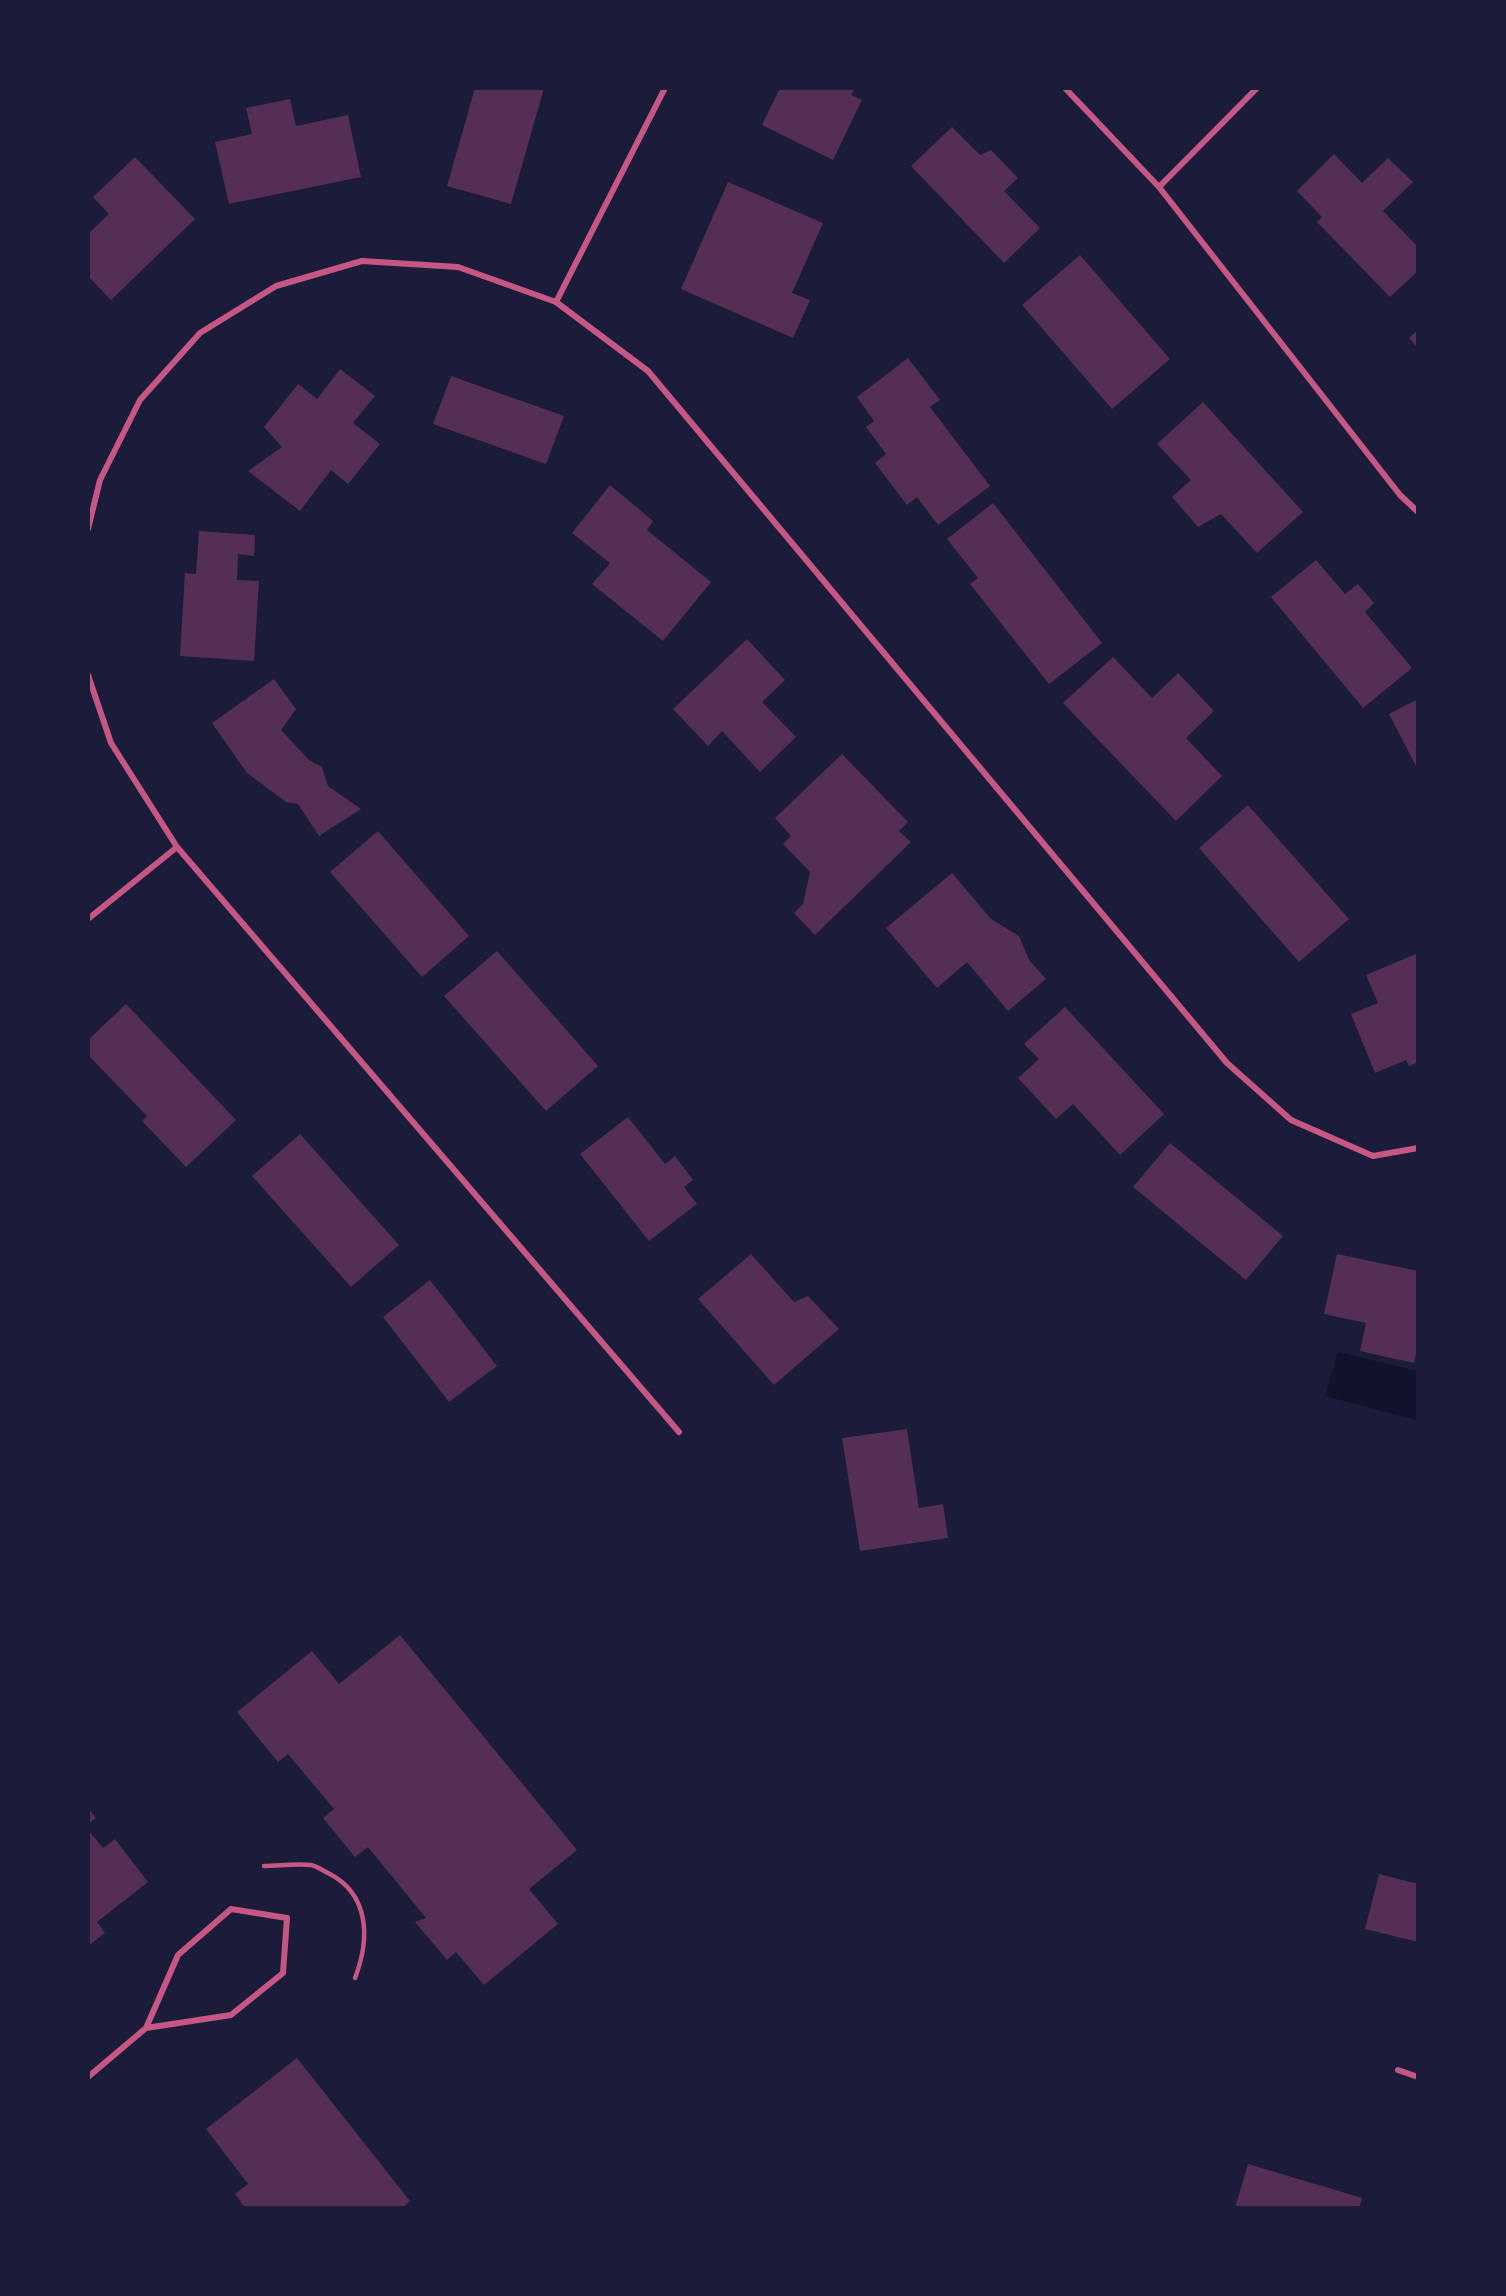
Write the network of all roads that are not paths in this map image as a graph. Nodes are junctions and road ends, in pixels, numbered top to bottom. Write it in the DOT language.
graph roads {
  1 [pos="665,88"];
  2 [pos="1065,88"];
  3 [pos="1257,88"];
  4 [pos="1159,187"];
  5 [pos="556,302"];
  6 [pos="1418,512"];
  7 [pos="88,529"];
  8 [pos="88,675"];
  9 [pos="177,847"];
  10 [pos="88,919"];
  11 [pos="1418,1148"];
  12 [pos="679,1432"];
  13 [pos="264,1866"];
  14 [pos="355,1978"];
  15 [pos="146,2028"];
  16 [pos="1398,2070"];
  17 [pos="1418,2076"];
  18 [pos="88,2077"];
  1 -- 5 [label="street"];
  2 -- 4 [label="street"];
  3 -- 4 [label="street"];
  4 -- 6 [label="street"];
  5 -- 7 [label="street"];
  5 -- 11 [label="street"];
  8 -- 9 [label="street"];
  9 -- 10 [label="street"];
  9 -- 12 [label="street"];
  13 -- 14 [label="lane"];
  15 -- 15 [label="street"];
  15 -- 18 [label="street"];
  16 -- 17 [label="street"];
}
